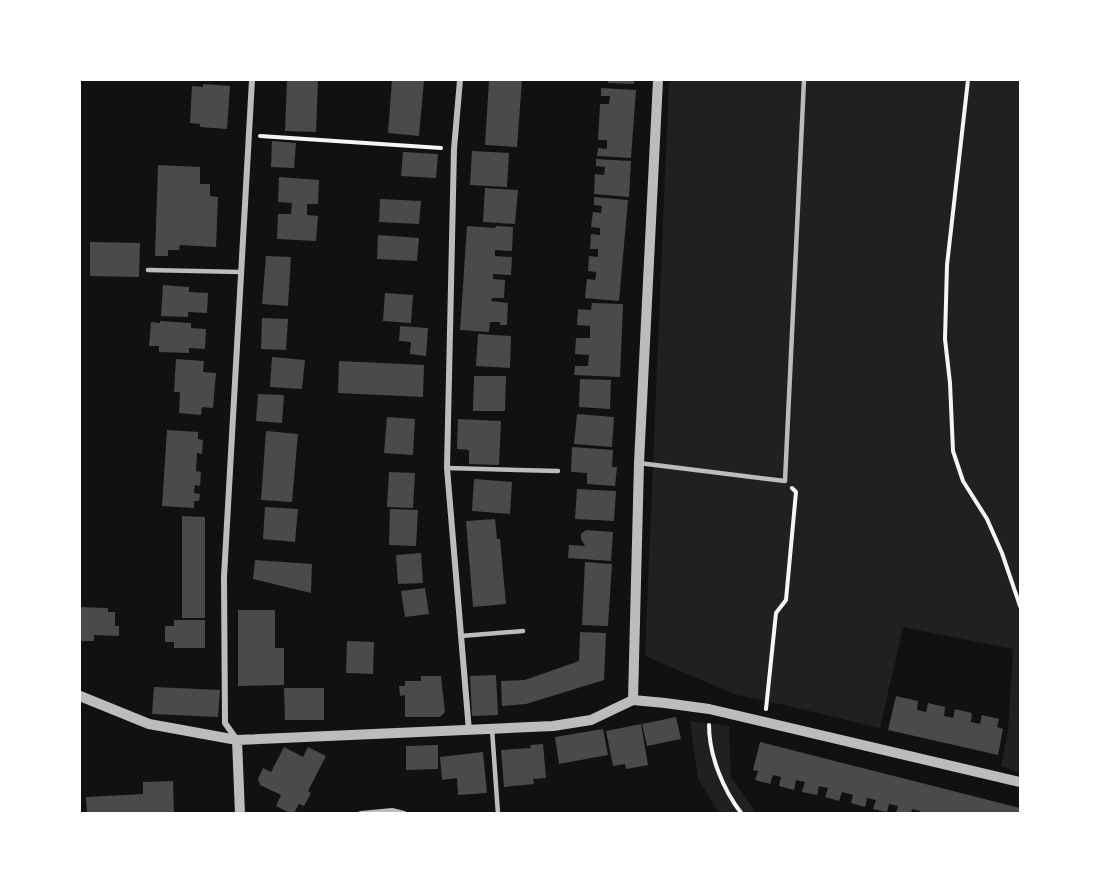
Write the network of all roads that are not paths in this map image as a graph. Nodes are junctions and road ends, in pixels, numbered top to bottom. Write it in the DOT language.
graph roads {
  1 [pos="252,80"];
  2 [pos="460,80"];
  3 [pos="658,80"];
  4 [pos="804,80"];
  5 [pos="148,270"];
  6 [pos="241,272"];
  7 [pos="639,463"];
  8 [pos="447,468"];
  9 [pos="558,471"];
  10 [pos="522,631"];
  11 [pos="461,636"];
  12 [pos="80,696"];
  13 [pos="633,700"];
  14 [pos="492,729"];
  15 [pos="469,731"];
  16 [pos="237,740"];
  17 [pos="1020,782"];
  18 [pos="240,813"];
  19 [pos="361,813"];
  20 [pos="404,813"];
  21 [pos="498,813"];
  1 -- 6 [label="street"];
  2 -- 8 [label="street"];
  3 -- 7 [label="street"];
  4 -- 7 [label="lane"];
  5 -- 6 [label="lane"];
  6 -- 16 [label="street"];
  7 -- 13 [label="street"];
  8 -- 9 [label="lane"];
  8 -- 11 [label="street"];
  10 -- 11 [label="lane"];
  11 -- 15 [label="street"];
  12 -- 16 [label="street"];
  13 -- 14 [label="street"];
  13 -- 17 [label="street"];
  14 -- 15 [label="street"];
  14 -- 21 [label="lane"];
  15 -- 16 [label="street"];
  16 -- 18 [label="street"];
  19 -- 20 [label="street"];
}
